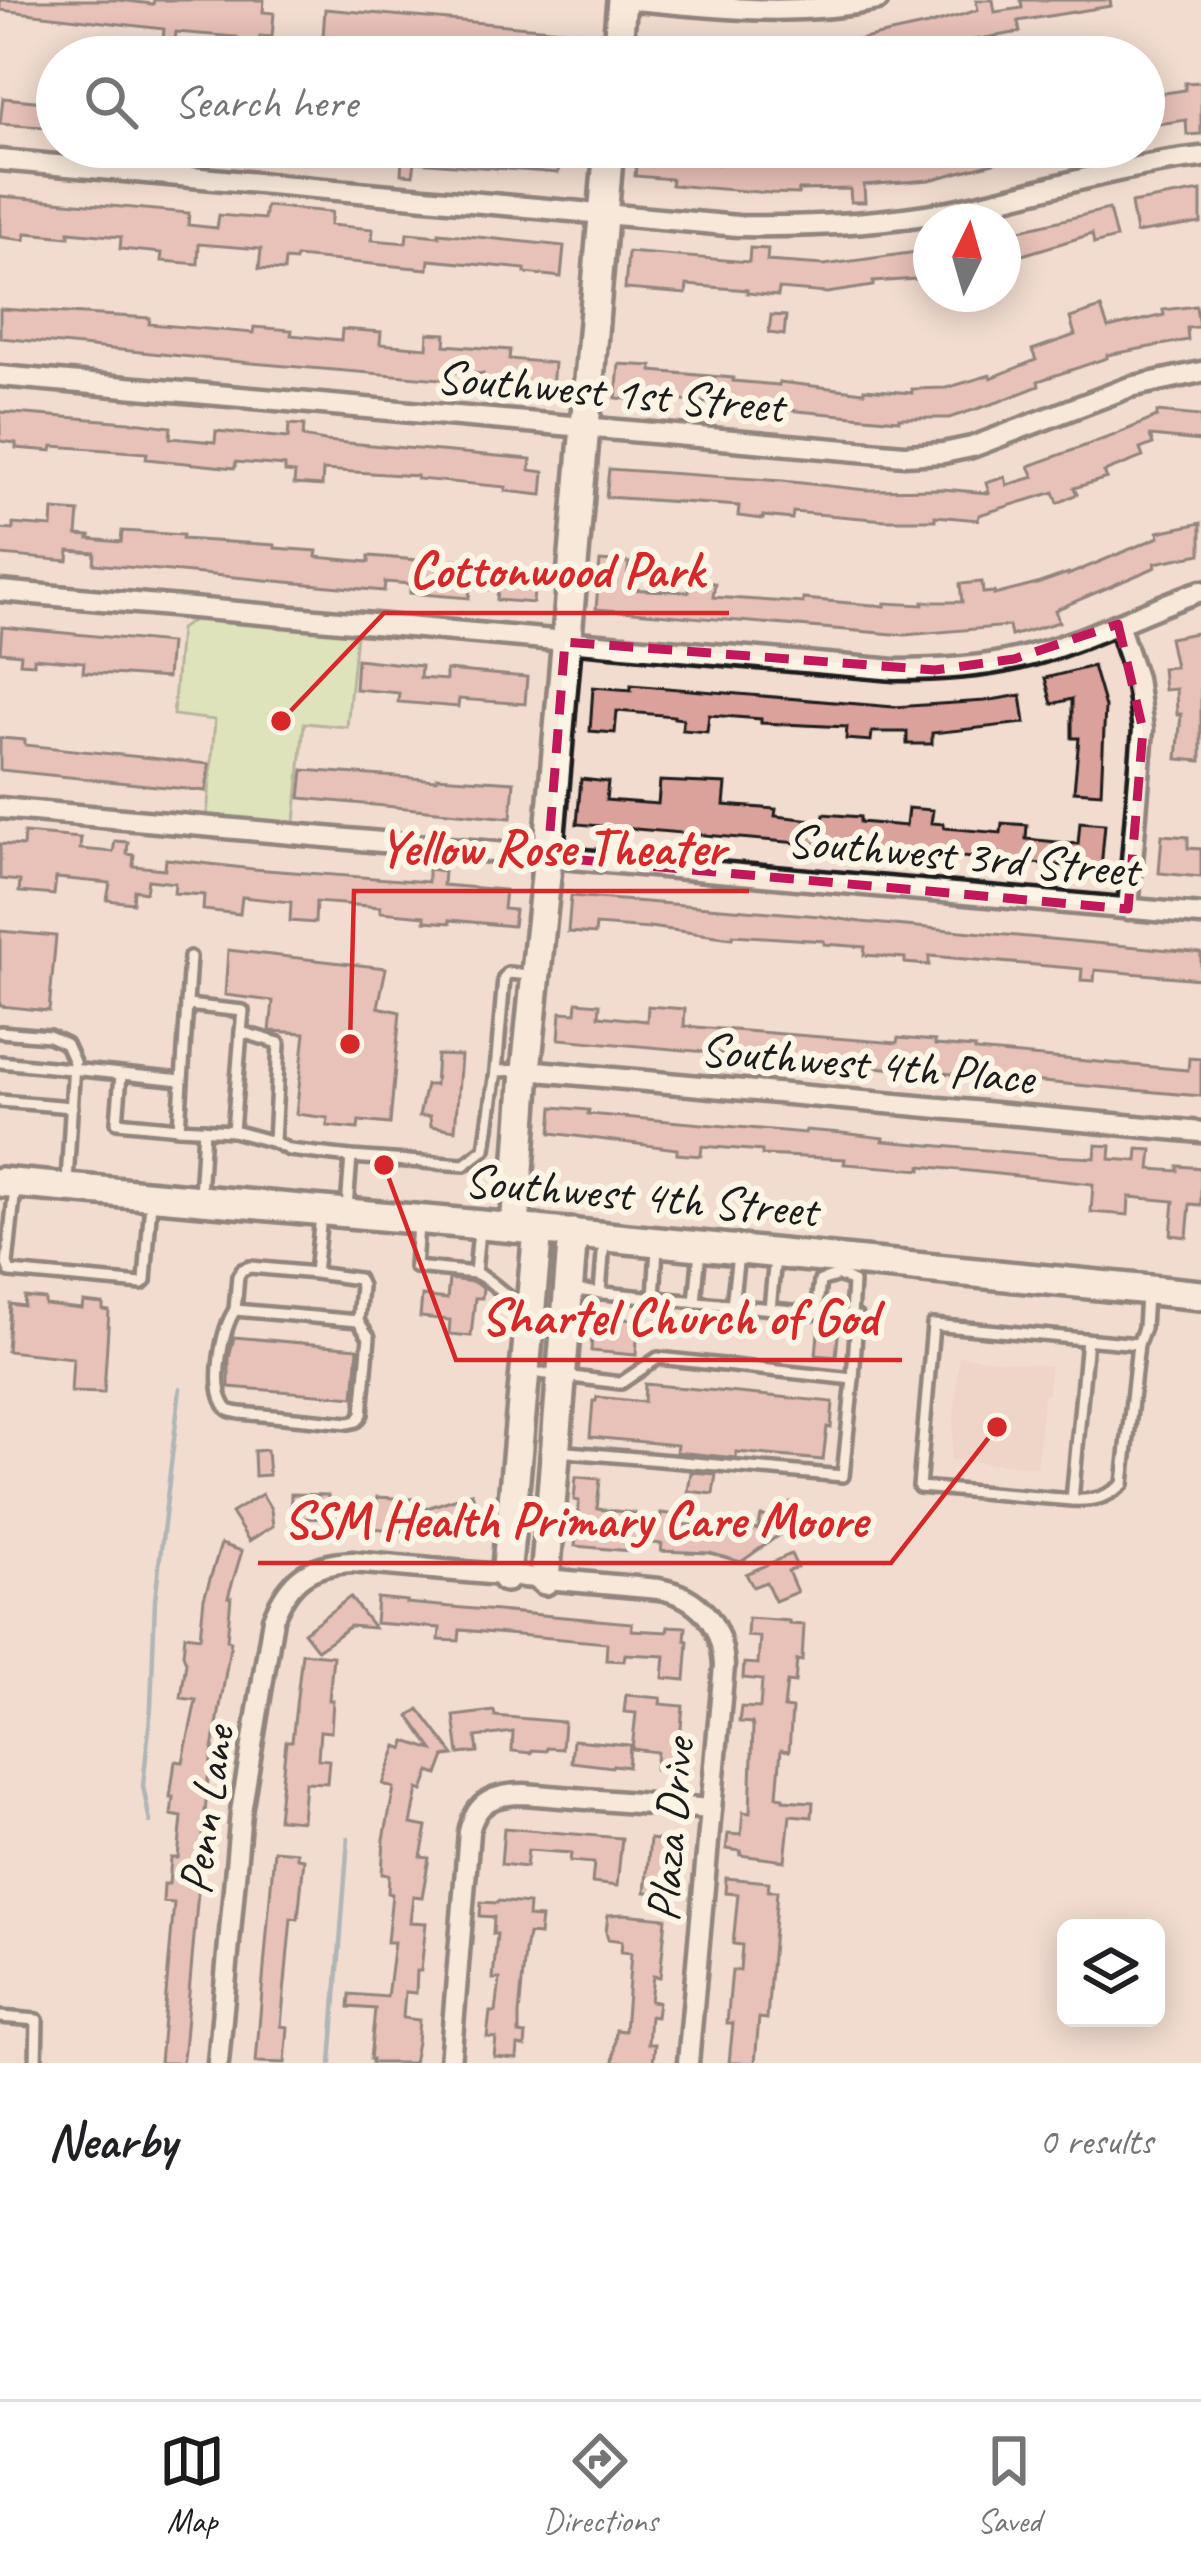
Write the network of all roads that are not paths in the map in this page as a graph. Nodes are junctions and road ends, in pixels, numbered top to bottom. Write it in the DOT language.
graph roads {
  1 [pos="622,0"];
  2 [pos="635,0"];
  3 [pos="878,0"];
  4 [pos="619,36"];
  5 [pos="1201,157"];
  6 [pos="0,160"];
  7 [pos="1165,162"];
  8 [pos="36,163"];
  9 [pos="91,168"];
  10 [pos="607,168"];
  11 [pos="1126,168"];
  12 [pos="604,213"];
  13 [pos="1201,372"];
  14 [pos="0,376"];
  15 [pos="584,428"];
  16 [pos="0,591"];
  17 [pos="1201,591"];
  18 [pos="1118,624"];
  19 [pos="565,642"];
  20 [pos="0,808"];
  21 [pos="548,856"];
  22 [pos="1128,909"];
  23 [pos="1201,915"];
  24 [pos="190,957"];
  25 [pos="536,976"];
  26 [pos="187,1005"];
  27 [pos="0,1032"];
  28 [pos="241,1032"];
  29 [pos="0,1062"];
  30 [pos="526,1070"];
  31 [pos="74,1071"];
  32 [pos="496,1071"];
  33 [pos="121,1075"];
  34 [pos="182,1080"];
  35 [pos="0,1102"];
  36 [pos="72,1107"];
  37 [pos="179,1127"];
  38 [pos="204,1129"];
  39 [pos="233,1131"];
  40 [pos="1201,1132"];
  41 [pos="274,1142"];
  42 [pos="351,1157"];
  43 [pos="8,1182"];
  44 [pos="66,1187"];
  45 [pos="151,1195"];
  46 [pos="199,1199"];
  47 [pos="334,1211"];
  48 [pos="418,1219"];
  49 [pos="479,1224"];
  50 [pos="526,1229"];
  51 [pos="573,1233"];
  52 [pos="605,1236"];
  53 [pos="657,1241"];
  54 [pos="700,1246"];
  55 [pos="739,1249"];
  56 [pos="776,1253"];
  57 [pos="840,1267"];
  58 [pos="315,1273"];
  59 [pos="475,1273"];
  60 [pos="1147,1289"];
  61 [pos="568,1290"];
  62 [pos="600,1293"];
  63 [pos="1201,1294"];
  64 [pos="655,1298"];
  65 [pos="694,1302"];
  66 [pos="732,1305"];
  67 [pos="531,1308"];
  68 [pos="770,1309"];
  69 [pos="235,1310"];
  70 [pos="816,1313"];
  71 [pos="851,1317"];
  72 [pos="358,1321"];
  73 [pos="1087,1339"];
  74 [pos="1138,1343"];
  75 [pos="526,1372"];
  76 [pos="560,1375"];
  77 [pos="853,1379"];
  78 [pos="554,1451"];
  79 [pos="1072,1500"];
  80 [pos="506,1577"];
  81 [pos="544,1580"];
  82 [pos="711,1809"];
  83 [pos="0,2017"];
  84 [pos="36,2063"];
  85 [pos="218,2063"];
  86 [pos="450,2063"];
  87 [pos="688,2063"];
  1 -- 4 [label="street"];
  2 -- 3 [label="street"];
  5 -- 7 [label="street"];
  6 -- 8 [label="street"];
  9 -- 12 [label="street"];
  10 -- 12 [label="street"];
  11 -- 12 [label="street"];
  12 -- 15 [label="street"];
  13 -- 15 [label="street, Southwest 1st Street"];
  14 -- 15 [label="street, Southwest 1st Street"];
  15 -- 19 [label="street"];
  16 -- 19 [label="street"];
  17 -- 18 [label="street"];
  18 -- 19 [label="street"];
  18 -- 22 [label="street"];
  19 -- 21 [label="street"];
  20 -- 21 [label="street, Southwest 3rd Street"];
  21 -- 22 [label="street, Southwest 3rd Street"];
  21 -- 25 [label="street"];
  22 -- 23 [label="street, Southwest 3rd Street"];
  24 -- 26 [label="lane"];
  25 -- 30 [label="street"];
  25 -- 32 [label="lane"];
  26 -- 28 [label="lane"];
  26 -- 34 [label="lane"];
  27 -- 31 [label="lane"];
  28 -- 39 [label="lane"];
  28 -- 41 [label="lane"];
  29 -- 31 [label="lane"];
  30 -- 32 [label="lane"];
  30 -- 40 [label="street, Southwest 4th Place"];
  30 -- 50 [label="street"];
  31 -- 33 [label="lane"];
  31 -- 36 [label="lane"];
  32 -- 42 [label="lane"];
  33 -- 34 [label="lane"];
  33 -- 37 [label="lane"];
  34 -- 37 [label="lane"];
  35 -- 36 [label="lane"];
  36 -- 44 [label="lane"];
  37 -- 38 [label="lane"];
  38 -- 39 [label="lane"];
  38 -- 46 [label="lane"];
  39 -- 41 [label="lane"];
  41 -- 42 [label="lane"];
  42 -- 47 [label="lane"];
  43 -- 44 [label="street, Southwest 4th Street"];
  43 -- 45 [label="lane"];
  44 -- 45 [label="street, Southwest 4th Street"];
  45 -- 46 [label="street, Southwest 4th Street"];
  46 -- 47 [label="street, Southwest 4th Street"];
  47 -- 48 [label="street, Southwest 4th Street"];
  47 -- 58 [label="lane"];
  48 -- 49 [label="street, Southwest 4th Street"];
  48 -- 59 [label="lane"];
  49 -- 50 [label="street, Southwest 4th Street"];
  49 -- 59 [label="lane"];
  50 -- 51 [label="street, Southwest 4th Street"];
  50 -- 67 [label="street"];
  51 -- 52 [label="street, Southwest 4th Street"];
  51 -- 61 [label="street"];
  52 -- 53 [label="street, Southwest 4th Street"];
  52 -- 62 [label="lane"];
  53 -- 54 [label="street, Southwest 4th Street"];
  53 -- 64 [label="lane"];
  54 -- 55 [label="street, Southwest 4th Street"];
  54 -- 65 [label="lane"];
  55 -- 56 [label="street, Southwest 4th Street"];
  55 -- 66 [label="lane"];
  56 -- 57 [label="street, Southwest 4th Street"];
  56 -- 68 [label="lane"];
  57 -- 60 [label="street, Southwest 4th Street"];
  57 -- 70 [label="lane"];
  57 -- 71 [label="lane"];
  58 -- 69 [label="lane"];
  58 -- 72 [label="lane"];
  59 -- 67 [label="lane"];
  60 -- 63 [label="street, Southwest 4th Street"];
  60 -- 74 [label="lane"];
  61 -- 62 [label="lane"];
  61 -- 76 [label="street"];
  62 -- 64 [label="lane"];
  64 -- 65 [label="lane"];
  65 -- 66 [label="lane"];
  66 -- 68 [label="lane"];
  67 -- 75 [label="street"];
  68 -- 70 [label="lane"];
  69 -- 72 [label="lane"];
  69 -- 72 [label="lane"];
  70 -- 71 [label="lane"];
  71 -- 77 [label="lane"];
  73 -- 74 [label="lane"];
  73 -- 79 [label="lane"];
  73 -- 79 [label="lane"];
  74 -- 79 [label="lane"];
  75 -- 76 [label="lane"];
  75 -- 80 [label="street"];
  76 -- 77 [label="lane"];
  76 -- 78 [label="street"];
  77 -- 78 [label="lane"];
  78 -- 81 [label="street"];
  80 -- 81 [label="street"];
  80 -- 85 [label="street, Penn Lane"];
  81 -- 82 [label="street, Plaza Drive"];
  82 -- 86 [label="street"];
  82 -- 87 [label="street, Plaza Drive"];
  83 -- 84 [label="lane"];
}
